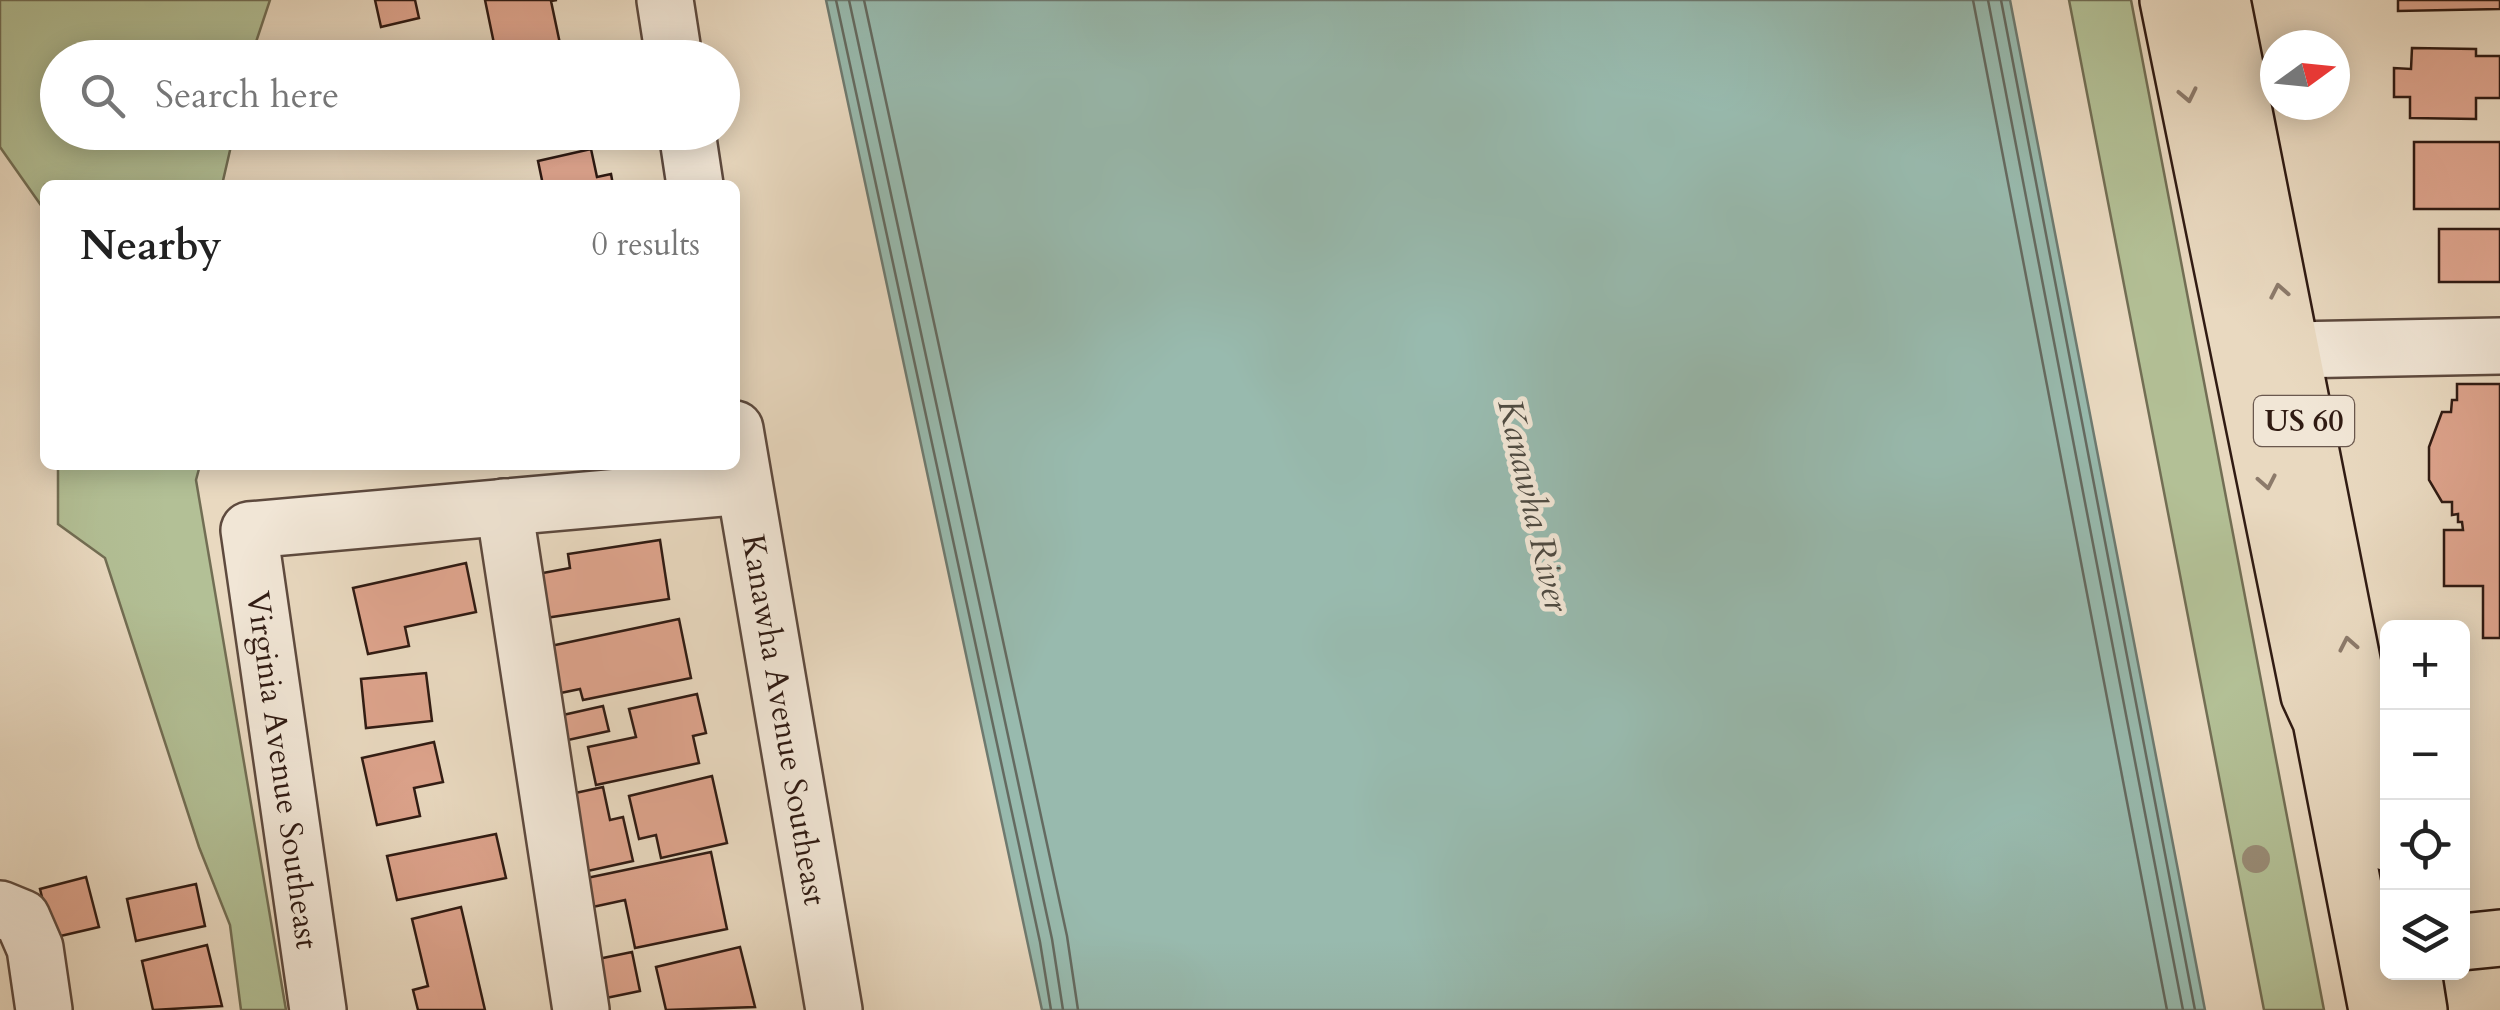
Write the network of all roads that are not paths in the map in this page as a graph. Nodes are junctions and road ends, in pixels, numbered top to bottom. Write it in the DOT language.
graph roads {
  1 [pos="665,0"];
  2 [pos="2168,0"];
  3 [pos="2222,0"];
  4 [pos="671,40"];
  5 [pos="689,150"];
  6 [pos="694,180"];
  7 [pos="2500,346"];
  8 [pos="2290,350"];
  9 [pos="740,461"];
  10 [pos="744,486"];
  11 [pos="504,507"];
  12 [pos="2309,695"];
  13 [pos="2380,802"];
  14 [pos="0,909"];
  15 [pos="2380,928"];
  16 [pos="2500,938"];
  17 [pos="2470,941"];
  18 [pos="2384,980"];
  19 [pos="2401,980"];
  20 [pos="44,1010"];
  21 [pos="318,1010"];
  22 [pos="581,1010"];
  23 [pos="834,1010"];
  24 [pos="2350,1010"];
  25 [pos="2377,1010"];
  26 [pos="2420,1010"];
  1 -- 4 [label="street"];
  2 -- 12 [label="main road, US 60, one-way"];
  8 -- 3 [label="main road, US 60, one-way"];
  5 -- 6 [label="street"];
  7 -- 8 [label="street"];
  13 -- 8 [label="main road, US 60, one-way"];
  9 -- 10 [label="street, Kanawha Avenue Southeast"];
  10 -- 11 [label="street"];
  10 -- 23 [label="street, Kanawha Avenue Southeast"];
  11 -- 21 [label="street, Virginia Avenue Southeast"];
  11 -- 22 [label="street"];
  12 -- 15 [label="main road, US 60"];
  12 -- 24 [label="main road, US 60"];
  14 -- 20 [label="street"];
  16 -- 17 [label="main road"];
  18 -- 25 [label="main road, US 60"];
  19 -- 26 [label="main road, US 60"];
}
